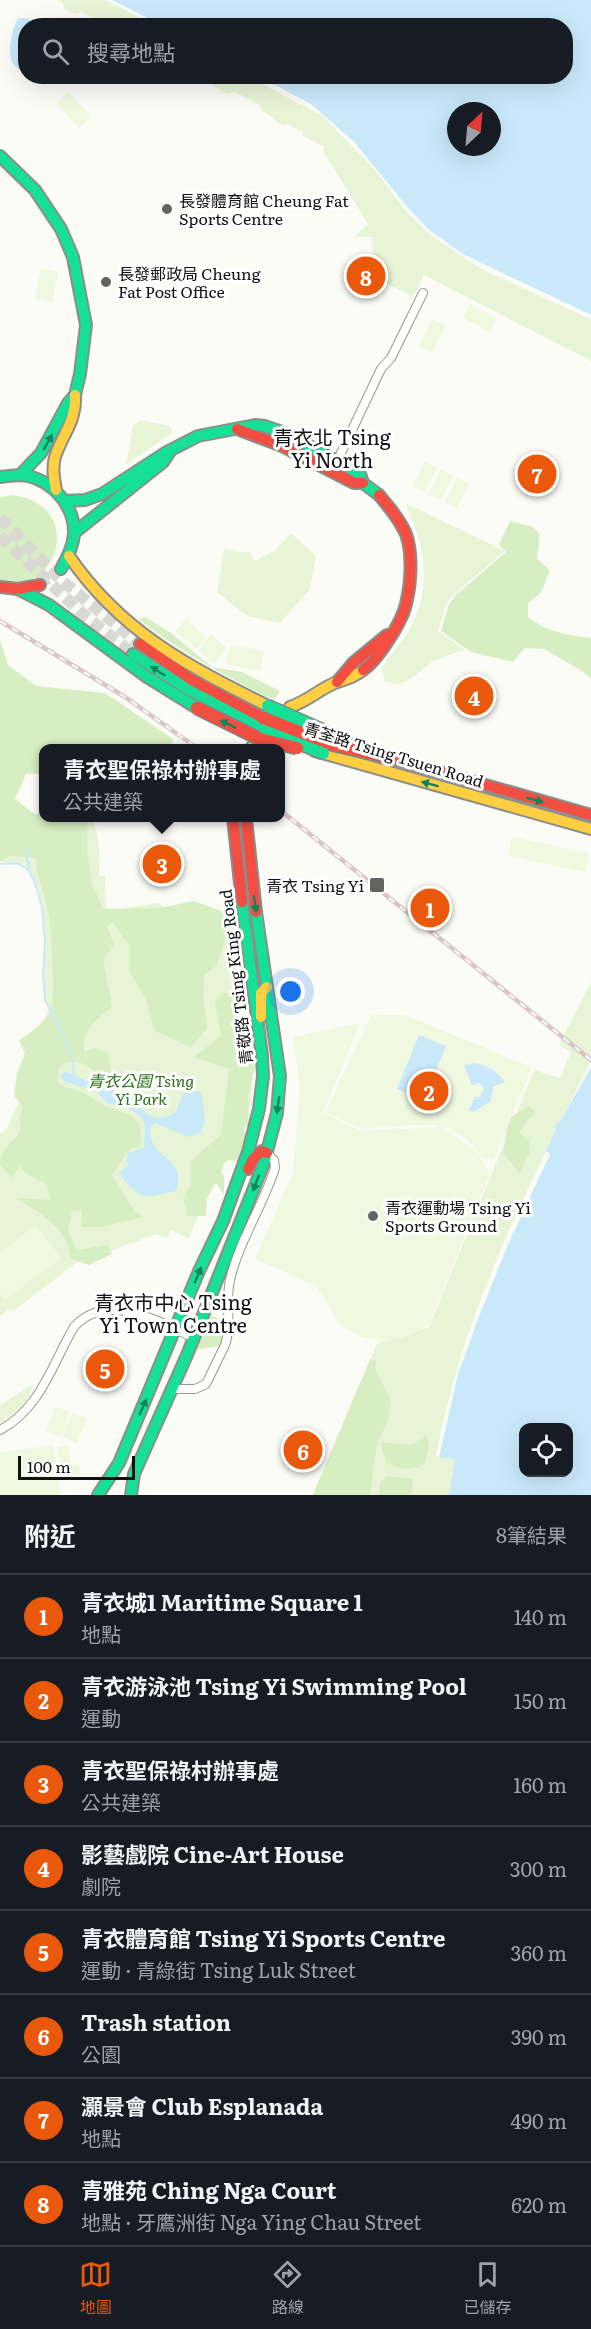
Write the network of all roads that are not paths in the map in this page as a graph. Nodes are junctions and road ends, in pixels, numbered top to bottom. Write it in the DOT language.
graph roads {
  1 [pos="0,156"];
  2 [pos="423,293"];
  3 [pos="75,395"];
  4 [pos="171,450"];
  5 [pos="335,466"];
  6 [pos="20,475"];
  7 [pos="0,477"];
  8 [pos="56,490"];
  9 [pos="65,501"];
  10 [pos="74,533"];
  11 [pos="69,556"];
  12 [pos="61,569"];
  13 [pos="40,585"];
  14 [pos="0,586"];
  15 [pos="18,589"];
  16 [pos="292,710"];
  17 [pos="282,744"];
  18 [pos="285,745"];
  19 [pos="323,753"];
  20 [pos="384,756"];
  21 [pos="591,815"];
  22 [pos="234,822"];
  23 [pos="246,822"];
  24 [pos="591,829"];
  25 [pos="248,834"];
  26 [pos="238,853"];
  27 [pos="262,991"];
  28 [pos="267,1153"];
  29 [pos="232,1199"];
  30 [pos="176,1329"];
  31 [pos="194,1338"];
  32 [pos="172,1389"];
  33 [pos="0,1430"];
  34 [pos="98,1495"];
  35 [pos="131,1495"];
  1 -- 3 [label="main road"];
  2 -- 5 [label="street"];
  6 -- 3 [label="main road, one-way"];
  3 -- 8 [label="main road"];
  4 -- 5 [label="main road"];
  4 -- 9 [label="main road"];
  4 -- 10 [label="main road"];
  5 -- 16 [label="main road"];
  6 -- 7 [label="main road"];
  6 -- 8 [label="main road"];
  8 -- 9 [label="main road"];
  9 -- 10 [label="main road"];
  10 -- 11 [label="main road"];
  11 -- 12 [label="main road"];
  11 -- 20 [label="main road, bridge"];
  13 -- 15 [label="main road"];
  14 -- 15 [label="main road"];
  17 -- 15 [label="main road, one-way, bridge"];
  19 -- 18 [label="main road, one-way, bridge"];
  19 -- 20 [label="main road, 青荃路 Tsing Tsuen Road, one-way, bridge"];
  24 -- 19 [label="main road, 青荃路 Tsing Tsuen Road, one-way"];
  20 -- 21 [label="main road, 青荃路 Tsing Tsuen Road, one-way"];
  22 -- 26 [label="main road, 青敬路 Tsing King Road"];
  23 -- 25 [label="main road, 青敬路 Tsing King Road"];
  25 -- 26 [label="main road"];
  25 -- 27 [label="main road, 青敬路 Tsing King Road, one-way"];
  26 -- 27 [label="main road, 青敬路 Tsing King Road"];
  27 -- 28 [label="main road, 青敬路 Tsing King Road, one-way"];
  27 -- 29 [label="main road, 青敬路 Tsing King Road"];
  28 -- 29 [label="main road"];
  28 -- 31 [label="main road, 青敬路 Tsing King Road, one-way"];
  28 -- 32 [label="street"];
  30 -- 29 [label="main road, 青敬路 Tsing King Road, one-way"];
  30 -- 31 [label="street"];
  30 -- 33 [label="street"];
  34 -- 30 [label="main road, 青敬路 Tsing King Road, one-way"];
  31 -- 32 [label="main road, 青敬路 Tsing King Road"];
  32 -- 35 [label="main road, 青敬路 Tsing King Road"];
}
